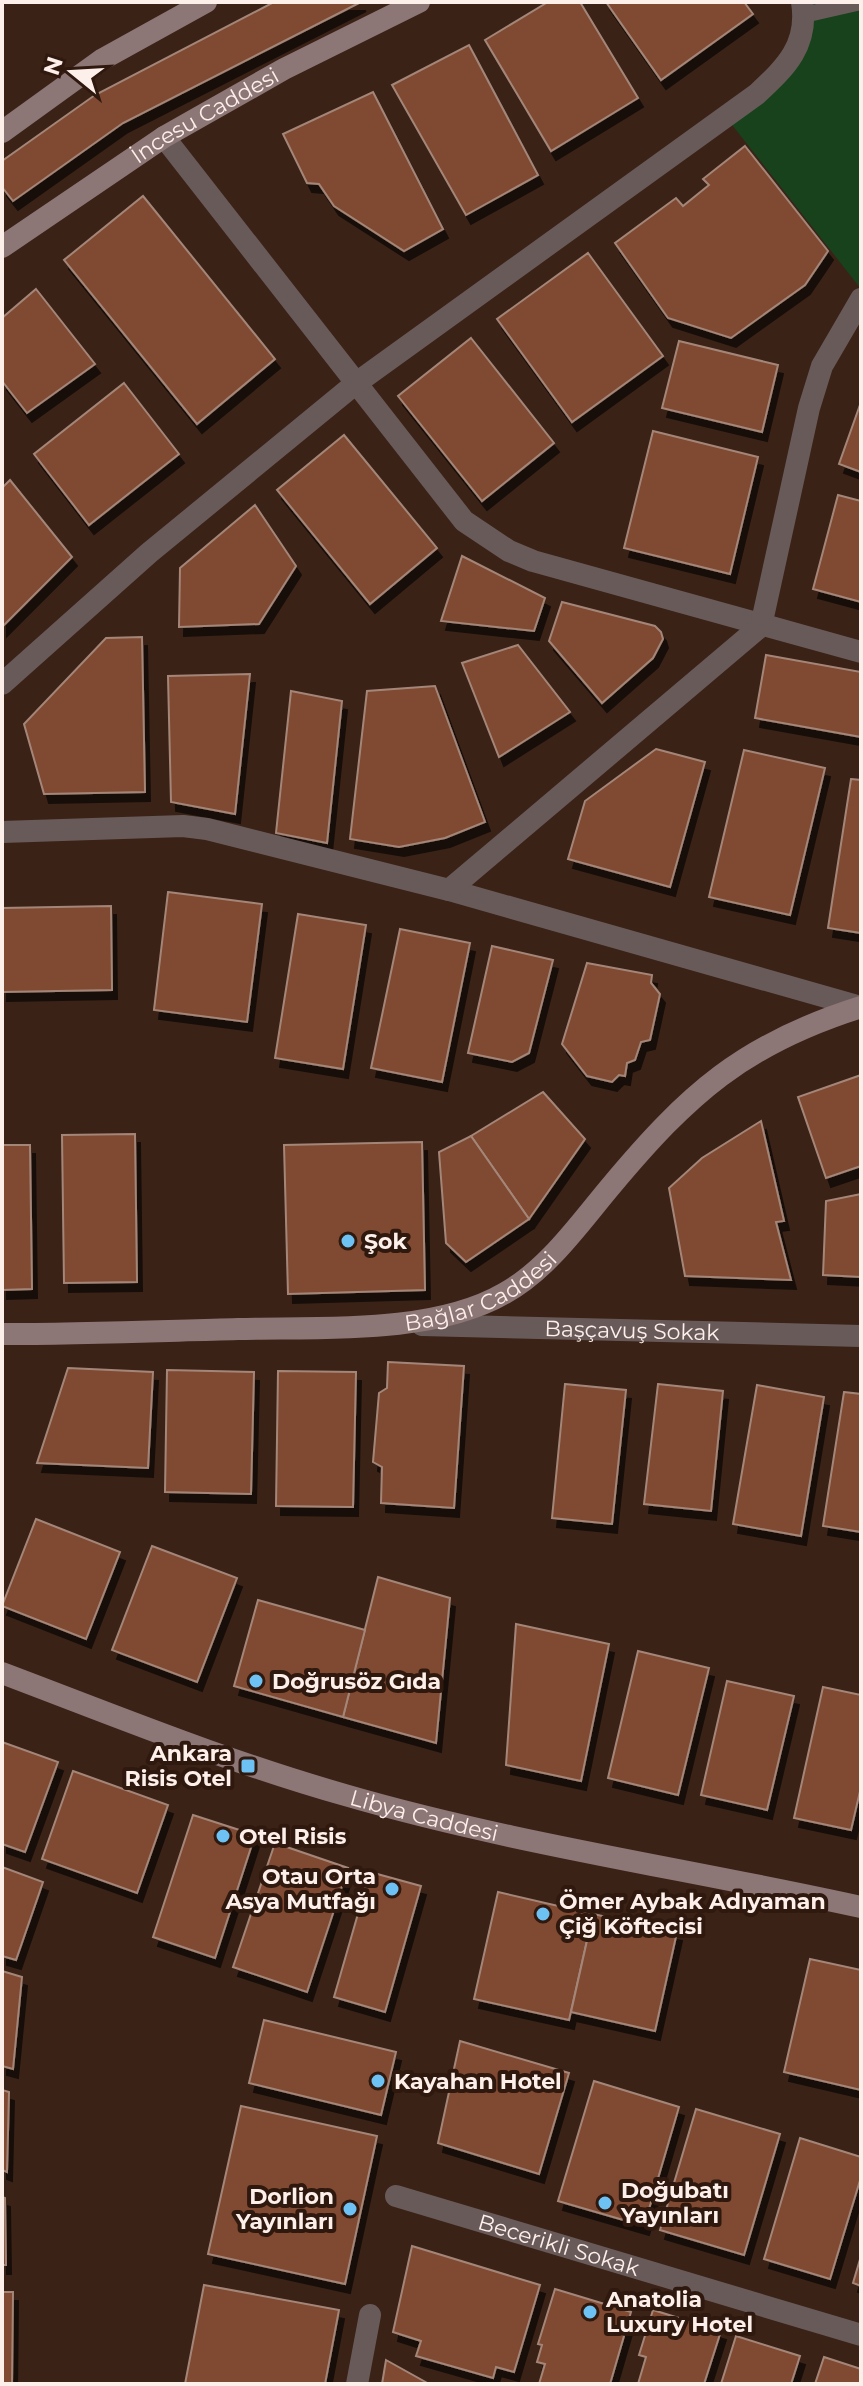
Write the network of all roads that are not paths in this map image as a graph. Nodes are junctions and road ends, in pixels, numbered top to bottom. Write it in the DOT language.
graph roads {
  1 [pos="206,2"];
  2 [pos="419,2"];
  3 [pos="861,2"];
  4 [pos="803,8"];
  5 [pos="2,132"];
  6 [pos="164,137"];
  7 [pos="2,247"];
  8 [pos="861,299"];
  9 [pos="355,384"];
  10 [pos="761,626"];
  11 [pos="861,652"];
  12 [pos="2,684"];
  13 [pos="2,832"];
  14 [pos="449,890"];
  15 [pos="861,1007"];
  16 [pos="402,1325"];
  17 [pos="2,1334"];
  18 [pos="861,1336"];
  19 [pos="2,1673"];
  20 [pos="861,1907"];
  21 [pos="396,2196"];
  22 [pos="370,2315"];
  23 [pos="861,2335"];
  24 [pos="357,2384"];
  1 -- 5 [label="main road"];
  2 -- 6 [label="main road, İncesu Caddesi"];
  3 -- 4 [label="lane"];
  4 -- 9 [label="street"];
  6 -- 7 [label="main road, İncesu Caddesi"];
  6 -- 9 [label="street"];
  8 -- 10 [label="street"];
  9 -- 10 [label="street"];
  9 -- 12 [label="street"];
  10 -- 11 [label="street"];
  10 -- 14 [label="street"];
  13 -- 14 [label="street"];
  14 -- 15 [label="street"];
  15 -- 16 [label="main road, Bağlar Caddesi"];
  16 -- 17 [label="main road, Bağlar Caddesi"];
  16 -- 18 [label="street, Başçavuş Sokak"];
  19 -- 20 [label="main road, Libya Caddesi"];
  21 -- 23 [label="street, Becerikli Sokak"];
  22 -- 24 [label="street"];
}
